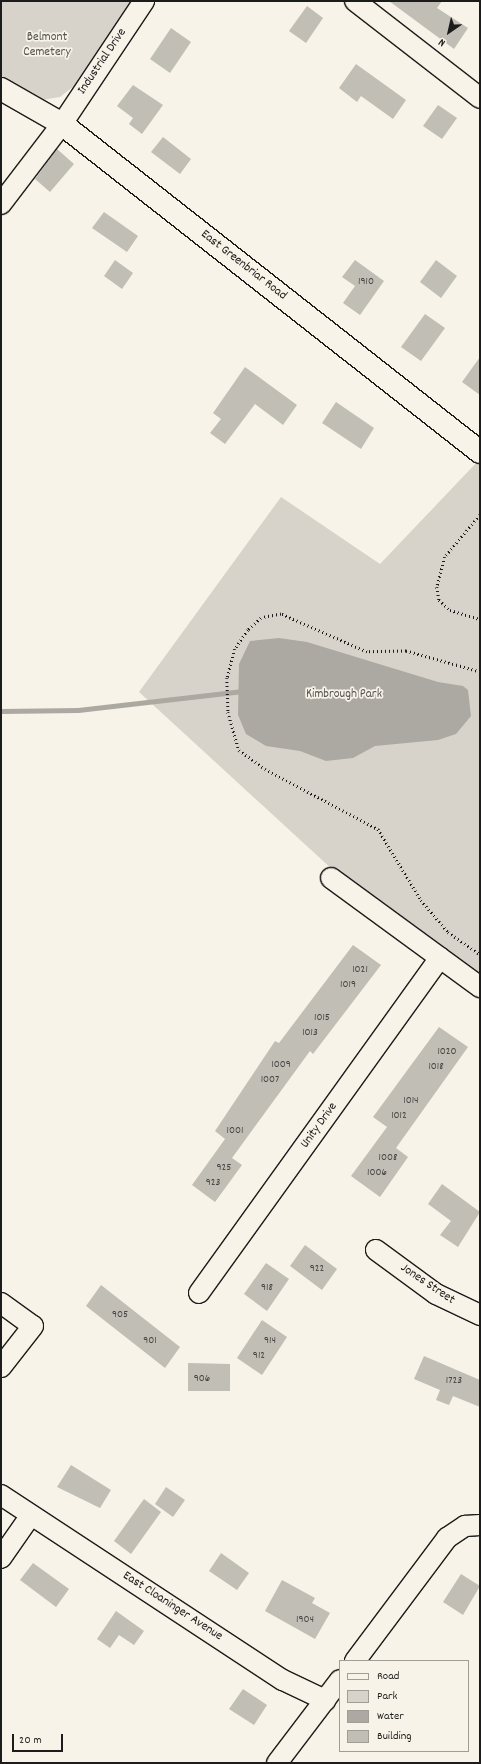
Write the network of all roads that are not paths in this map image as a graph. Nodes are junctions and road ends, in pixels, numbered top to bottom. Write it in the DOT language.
graph roads {
  1 [pos="144,1"];
  2 [pos="355,1"];
  3 [pos="1,89"];
  4 [pos="480,98"];
  5 [pos="62,124"];
  6 [pos="1,204"];
  7 [pos="480,452"];
  8 [pos="331,878"];
  9 [pos="440,958"];
  10 [pos="480,987"];
  11 [pos="376,1250"];
  12 [pos="200,1293"];
  13 [pos="1,1303"];
  14 [pos="480,1315"];
  15 [pos="1,1368"];
  16 [pos="1,1495"];
  17 [pos="31,1515"];
  18 [pos="480,1525"];
  19 [pos="1,1558"];
  20 [pos="356,1660"];
  21 [pos="339,1681"];
  22 [pos="325,1700"];
  23 [pos="277,1763"];
  1 -- 5 [label="street, Industrial Drive"];
  2 -- 4 [label="street"];
  3 -- 5 [label="street, East Greenbriar Road"];
  5 -- 6 [label="street, Industrial Drive"];
  5 -- 7 [label="street, East Greenbriar Road"];
  8 -- 9 [label="street"];
  9 -- 10 [label="street"];
  9 -- 12 [label="street, Unity Drive"];
  11 -- 14 [label="street, Jones Street"];
  13 -- 15 [label="street"];
  16 -- 17 [label="street, East Cloaninger Avenue"];
  17 -- 19 [label="street"];
  17 -- 22 [label="street, East Cloaninger Avenue"];
  18 -- 20 [label="street"];
  21 -- 22 [label="street"];
  22 -- 23 [label="street"];
}
